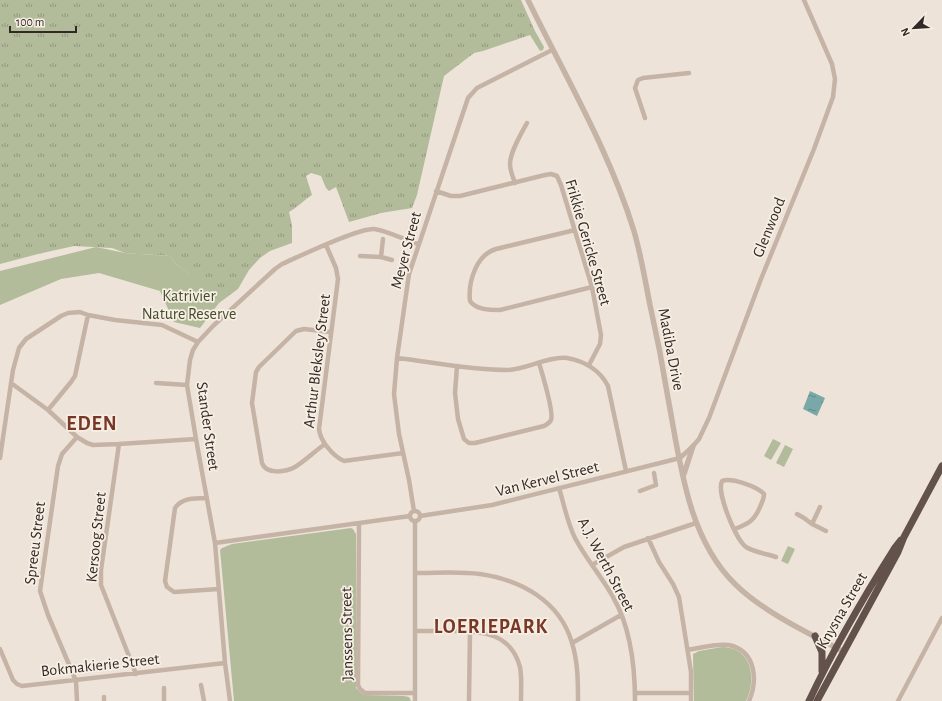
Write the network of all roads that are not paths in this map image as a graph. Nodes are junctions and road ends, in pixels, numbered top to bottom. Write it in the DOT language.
graph roads {
  1 [pos="528,0"];
  2 [pos="804,0"];
  3 [pos="552,50"];
  4 [pos="689,73"];
  5 [pos="645,118"];
  6 [pos="527,123"];
  7 [pos="515,183"];
  8 [pos="436,191"];
  9 [pos="575,230"];
  10 [pos="384,239"];
  11 [pos="418,244"];
  12 [pos="326,245"];
  13 [pos="360,256"];
  14 [pos="380,257"];
  15 [pos="392,260"];
  16 [pos="592,287"];
  17 [pos="88,315"];
  18 [pos="330,332"];
  19 [pos="198,342"];
  20 [pos="397,358"];
  21 [pos="539,363"];
  22 [pos="589,365"];
  23 [pos="457,366"];
  24 [pos="11,383"];
  25 [pos="156,383"];
  26 [pos="187,385"];
  27 [pos="48,410"];
  28 [pos="0,417"];
  29 [pos="6,418"];
  30 [pos="77,437"];
  31 [pos="196,439"];
  32 [pos="119,444"];
  33 [pos="325,444"];
  34 [pos="693,446"];
  35 [pos="403,453"];
  36 [pos="0,458"];
  37 [pos="680,458"];
  38 [pos="942,466"];
  39 [pos="626,471"];
  40 [pos="654,473"];
  41 [pos="683,475"];
  42 [pos="559,488"];
  43 [pos="640,491"];
  44 [pos="207,498"];
  45 [pos="820,507"];
  46 [pos="414,511"];
  47 [pos="797,514"];
  48 [pos="410,516"];
  49 [pos="420,516"];
  50 [pos="415,521"];
  51 [pos="359,523"];
  52 [pos="696,523"];
  53 [pos="812,524"];
  54 [pos="735,529"];
  55 [pos="826,531"];
  56 [pos="904,537"];
  57 [pos="648,538"];
  58 [pos="215,543"];
  59 [pos="776,557"];
  60 [pos="592,565"];
  61 [pos="416,573"];
  62 [pos="219,589"];
  63 [pos="621,615"];
  64 [pos="942,618"];
  65 [pos="415,631"];
  66 [pos="470,631"];
  67 [pos="815,636"];
  68 [pos="572,643"];
  69 [pos="836,647"];
  70 [pos="0,649"];
  71 [pos="688,650"];
  72 [pos="844,652"];
  73 [pos="225,663"];
  74 [pos="136,674"];
  75 [pos="820,677"];
  76 [pos="76,681"];
  77 [pos="201,685"];
  78 [pos="164,688"];
  79 [pos="415,693"];
  80 [pos="635,693"];
  81 [pos="691,693"];
  82 [pos="77,701"];
  83 [pos="164,701"];
  84 [pos="204,701"];
  85 [pos="230,701"];
  86 [pos="415,701"];
  87 [pos="469,701"];
  88 [pos="521,701"];
  89 [pos="578,701"];
  90 [pos="635,701"];
  91 [pos="691,701"];
  92 [pos="749,701"];
  93 [pos="809,701"];
  94 [pos="817,701"];
  95 [pos="898,701"];
  1 -- 3 [label="street, Madiba Drive"];
  2 -- 34 [label="street, Glenwood"];
  3 -- 8 [label="street, Meyer Street"];
  3 -- 37 [label="street, Madiba Drive"];
  4 -- 5 [label="street"];
  6 -- 7 [label="street"];
  7 -- 8 [label="street, Frikkie Gericke Street"];
  7 -- 9 [label="street, Frikkie Gericke Street"];
  8 -- 11 [label="street, Meyer Street"];
  9 -- 16 [label="street, Frikkie Gericke Street"];
  9 -- 16 [label="street"];
  10 -- 14 [label="street"];
  11 -- 12 [label="street, Stander Street"];
  11 -- 20 [label="street, Meyer Street"];
  12 -- 18 [label="street, Arthur Bleksley Street"];
  12 -- 19 [label="street, Stander Street"];
  13 -- 14 [label="street"];
  14 -- 15 [label="street"];
  16 -- 22 [label="street, Frikkie Gericke Street"];
  17 -- 19 [label="street"];
  17 -- 24 [label="street"];
  17 -- 27 [label="street"];
  18 -- 33 [label="street, Arthur Bleksley Street"];
  18 -- 33 [label="street"];
  19 -- 26 [label="street, Stander Street"];
  20 -- 23 [label="street"];
  20 -- 35 [label="street, Meyer Street"];
  21 -- 22 [label="street"];
  21 -- 23 [label="street"];
  21 -- 23 [label="street"];
  22 -- 39 [label="street"];
  24 -- 27 [label="street"];
  24 -- 29 [label="street"];
  25 -- 26 [label="street"];
  26 -- 31 [label="street, Stander Street"];
  27 -- 30 [label="street"];
  28 -- 29 [label="street"];
  29 -- 36 [label="street"];
  30 -- 32 [label="street"];
  30 -- 76 [label="street, Spreeu Street"];
  31 -- 32 [label="street"];
  31 -- 44 [label="street, Stander Street"];
  32 -- 74 [label="street, Kersoog Street"];
  33 -- 35 [label="street, Arthur Bleksley Street"];
  34 -- 37 [label="street, Glenwood"];
  34 -- 41 [label="street"];
  35 -- 46 [label="street, Meyer Street"];
  37 -- 39 [label="street, Van Kervel Street"];
  37 -- 41 [label="street, Madiba Drive"];
  38 -- 56 [label="highway, Knysna Street"];
  39 -- 42 [label="street, Van Kervel Street"];
  40 -- 43 [label="street"];
  41 -- 52 [label="street, Madiba Drive"];
  42 -- 49 [label="street, Van Kervel Street"];
  42 -- 60 [label="street, A.J. Werth Street"];
  44 -- 58 [label="street, Stander Street"];
  44 -- 62 [label="street"];
  45 -- 53 [label="street"];
  46 -- 48 [label="street"];
  46 -- 49 [label="street"];
  47 -- 53 [label="street"];
  48 -- 50 [label="street"];
  48 -- 51 [label="street"];
  49 -- 50 [label="street"];
  50 -- 61 [label="street"];
  51 -- 58 [label="street"];
  51 -- 79 [label="street, Janssens Street"];
  52 -- 57 [label="street"];
  52 -- 67 [label="street, Madiba Drive"];
  53 -- 55 [label="street"];
  54 -- 54 [label="street"];
  54 -- 59 [label="street"];
  56 -- 69 [label="highway, Knysna Street"];
  56 -- 72 [label="highway, Knysna Street"];
  57 -- 60 [label="street"];
  57 -- 71 [label="street"];
  58 -- 62 [label="street, Stander Street"];
  60 -- 63 [label="street, A.J. Werth Street"];
  61 -- 65 [label="street"];
  61 -- 68 [label="street"];
  62 -- 73 [label="street, Stander Street"];
  63 -- 68 [label="street"];
  63 -- 80 [label="street, A.J. Werth Street"];
  64 -- 95 [label="street"];
  65 -- 66 [label="street"];
  65 -- 79 [label="street"];
  66 -- 87 [label="street"];
  66 -- 88 [label="street"];
  67 -- 69 [label="street, Madiba Drive"];
  67 -- 75 [label="highway"];
  68 -- 89 [label="street"];
  69 -- 72 [label="street, Madiba Drive"];
  69 -- 75 [label="highway, Knysna Street"];
  70 -- 76 [label="street, Bokmakierie Street"];
  71 -- 81 [label="street"];
  71 -- 92 [label="street"];
  72 -- 94 [label="highway, Knysna Street"];
  73 -- 74 [label="street, Bokmakierie Street"];
  73 -- 85 [label="street, Stander Street"];
  74 -- 76 [label="street, Bokmakierie Street"];
  75 -- 93 [label="highway, Knysna Street"];
  76 -- 82 [label="street, Spreeu Street"];
  77 -- 84 [label="street"];
  78 -- 83 [label="street"];
  79 -- 86 [label="street"];
  80 -- 81 [label="street"];
  80 -- 90 [label="street, A.J. Werth Street"];
  81 -- 91 [label="street"];
}
